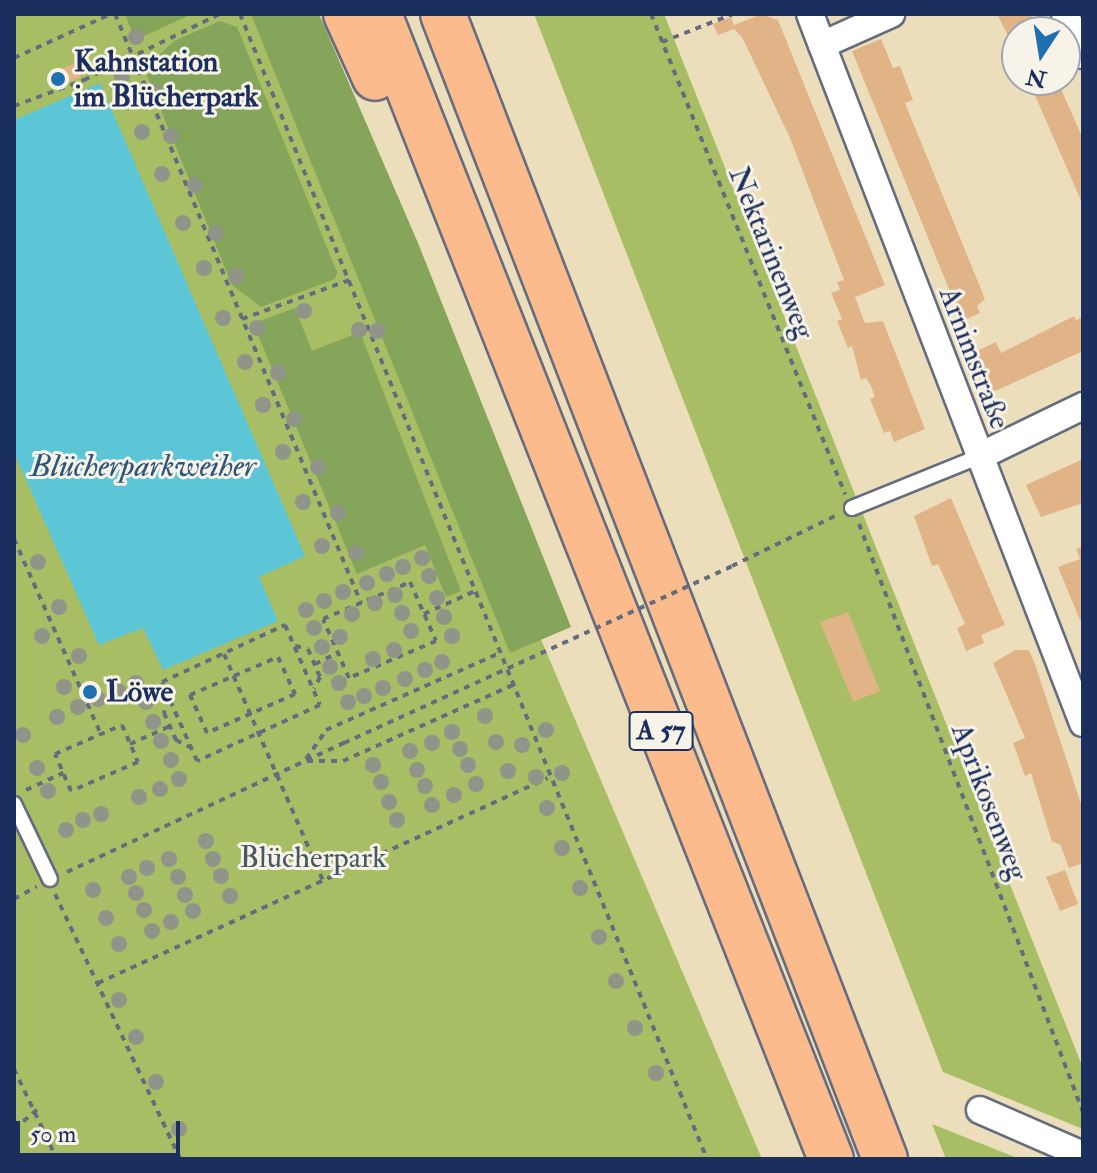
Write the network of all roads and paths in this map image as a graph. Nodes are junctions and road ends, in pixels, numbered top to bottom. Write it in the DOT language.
graph roads {
  1 [pos="113,14"];
  2 [pos="220,14"];
  3 [pos="240,14"];
  4 [pos="346,14"];
  5 [pos="379,14"];
  6 [pos="443,14"];
  7 [pos="651,14"];
  8 [pos="733,14"];
  9 [pos="810,14"];
  10 [pos="891,14"];
  11 [pos="1065,14"];
  12 [pos="662,42"];
  13 [pos="822,45"];
  14 [pos="1083,55"];
  15 [pos="132,56"];
  16 [pos="14,58"];
  17 [pos="14,106"];
  18 [pos="349,280"];
  19 [pos="490,303"];
  20 [pos="242,319"];
  21 [pos="1083,406"];
  22 [pos="978,457"];
  23 [pos="852,508"];
  24 [pos="14,539"];
  25 [pos="473,592"];
  26 [pos="361,603"];
  27 [pos="424,614"];
  28 [pos="295,646"];
  29 [pos="338,653"];
  30 [pos="500,653"];
  31 [pos="224,654"];
  32 [pos="315,664"];
  33 [pos="234,676"];
  34 [pos="513,685"];
  35 [pos="314,689"];
  36 [pos="168,699"];
  37 [pos="251,714"];
  38 [pos="1083,723"];
  39 [pos="170,726"];
  40 [pos="259,733"];
  41 [pos="101,734"];
  42 [pos="130,744"];
  43 [pos="192,748"];
  44 [pos="305,761"];
  45 [pos="63,773"];
  46 [pos="277,775"];
  47 [pos="547,778"];
  48 [pos="28,789"];
  49 [pos="14,804"];
  50 [pos="50,879"];
  51 [pos="323,881"];
  52 [pos="14,899"];
  53 [pos="61,910"];
  54 [pos="98,983"];
  55 [pos="14,1069"];
  56 [pos="37,1110"];
  57 [pos="980,1110"];
  58 [pos="1083,1112"];
  59 [pos="14,1129"];
  60 [pos="1083,1155"];
  61 [pos="57,1159"];
  62 [pos="180,1159"];
  63 [pos="707,1159"];
  64 [pos="831,1159"];
  65 [pos="885,1159"];
  1 -- 15 [label="path"];
  1 -- 16 [label="path"];
  2 -- 15 [label="path"];
  3 -- 18 [label="path"];
  4 -- 19 [label="highway"];
  5 -- 19 [label="highway, A 57"];
  6 -- 65 [label="highway, A 57"];
  7 -- 12 [label="path, Nektarinenweg"];
  8 -- 12 [label="path"];
  9 -- 13 [label="street, Arnimstraße"];
  10 -- 13 [label="street"];
  11 -- 14 [label="street"];
  12 -- 23 [label="path, Nektarinenweg"];
  13 -- 22 [label="street, Arnimstraße"];
  15 -- 17 [label="path"];
  15 -- 20 [label="path"];
  18 -- 20 [label="path"];
  18 -- 25 [label="path"];
  19 -- 64 [label="highway, A 57"];
  20 -- 26 [label="path"];
  21 -- 22 [label="street"];
  22 -- 23 [label="lane"];
  22 -- 38 [label="street, Arnimstraße"];
  23 -- 44 [label="path, bridge"];
  23 -- 58 [label="path, Aprikosenweg"];
  24 -- 41 [label="path"];
  25 -- 27 [label="path"];
  25 -- 30 [label="path"];
  26 -- 27 [label="path"];
  26 -- 29 [label="path"];
  27 -- 29 [label="path"];
  28 -- 31 [label="path"];
  28 -- 32 [label="path"];
  28 -- 35 [label="path"];
  29 -- 32 [label="path"];
  30 -- 34 [label="path"];
  30 -- 44 [label="path"];
  31 -- 33 [label="path"];
  31 -- 36 [label="path"];
  32 -- 35 [label="path"];
  33 -- 37 [label="path"];
  33 -- 37 [label="path"];
  33 -- 37 [label="path"];
  34 -- 44 [label="path"];
  34 -- 47 [label="path"];
  35 -- 40 [label="path"];
  36 -- 39 [label="path"];
  36 -- 43 [label="path"];
  37 -- 40 [label="path"];
  39 -- 42 [label="path"];
  39 -- 43 [label="path"];
  40 -- 43 [label="path"];
  40 -- 46 [label="path"];
  41 -- 42 [label="path"];
  41 -- 45 [label="path"];
  42 -- 45 [label="path"];
  44 -- 46 [label="path"];
  45 -- 48 [label="path"];
  46 -- 50 [label="path"];
  46 -- 51 [label="path"];
  47 -- 51 [label="path"];
  47 -- 63 [label="path"];
  49 -- 50 [label="lane"];
  50 -- 52 [label="path"];
  51 -- 54 [label="path"];
  53 -- 54 [label="path"];
  54 -- 62 [label="path"];
  55 -- 56 [label="path"];
  56 -- 59 [label="path"];
  56 -- 61 [label="path"];
  57 -- 60 [label="street"];
}
